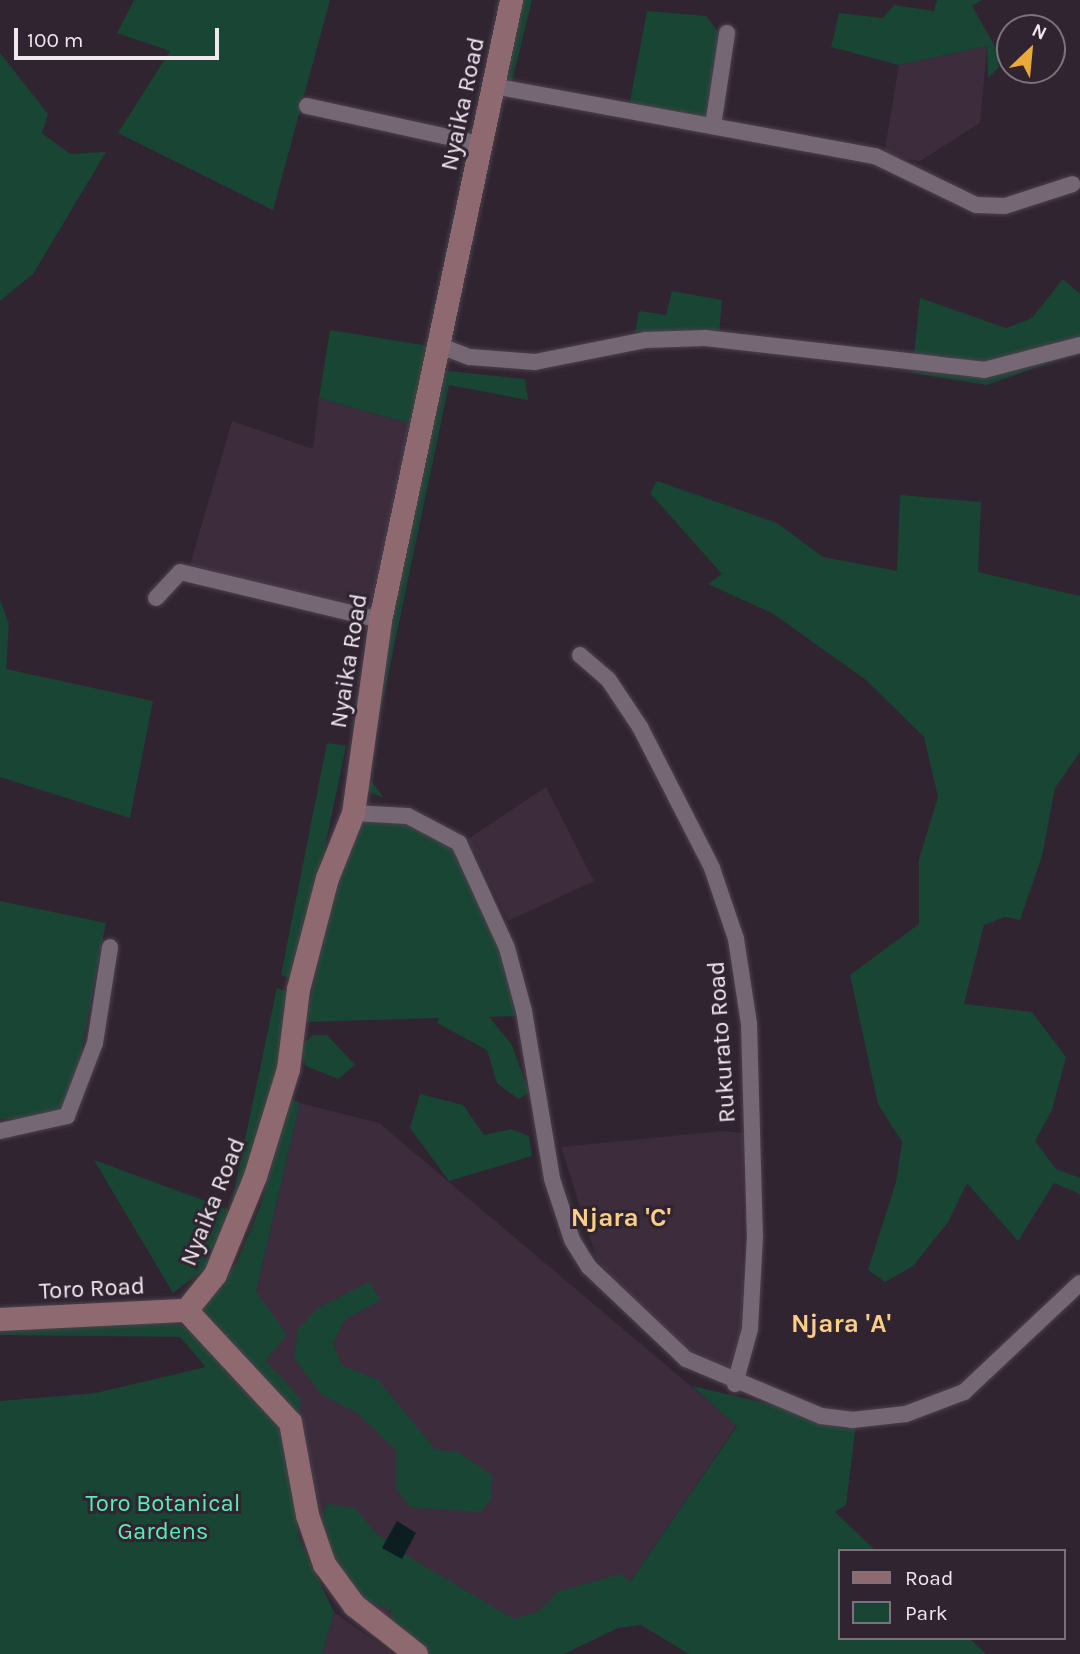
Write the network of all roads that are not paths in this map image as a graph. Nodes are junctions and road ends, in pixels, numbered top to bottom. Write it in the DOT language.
graph roads {
  1 [pos="511,0"];
  2 [pos="727,33"];
  3 [pos="493,86"];
  4 [pos="307,106"];
  5 [pos="713,126"];
  6 [pos="480,144"];
  7 [pos="1073,184"];
  8 [pos="438,345"];
  9 [pos="1080,345"];
  10 [pos="156,598"];
  11 [pos="380,620"];
  12 [pos="580,655"];
  13 [pos="353,813"];
  14 [pos="110,947"];
  15 [pos="0,1131"];
  16 [pos="1080,1283"];
  17 [pos="186,1310"];
  18 [pos="0,1319"];
  19 [pos="735,1384"];
  20 [pos="416,1654"];
  1 -- 3 [label="street, Nyaika Road"];
  2 -- 5 [label="street"];
  3 -- 5 [label="street"];
  3 -- 6 [label="street, Nyaika Road"];
  4 -- 6 [label="street"];
  5 -- 7 [label="street"];
  6 -- 8 [label="street, Nyaika Road"];
  8 -- 9 [label="street"];
  8 -- 11 [label="street, Nyaika Road"];
  10 -- 11 [label="street"];
  11 -- 13 [label="street, Nyaika Road"];
  12 -- 19 [label="street, Rukurato Road"];
  13 -- 17 [label="street, Nyaika Road"];
  13 -- 19 [label="street"];
  14 -- 15 [label="street"];
  16 -- 19 [label="street"];
  17 -- 18 [label="street, Toro Road"];
  17 -- 20 [label="street"];
}
